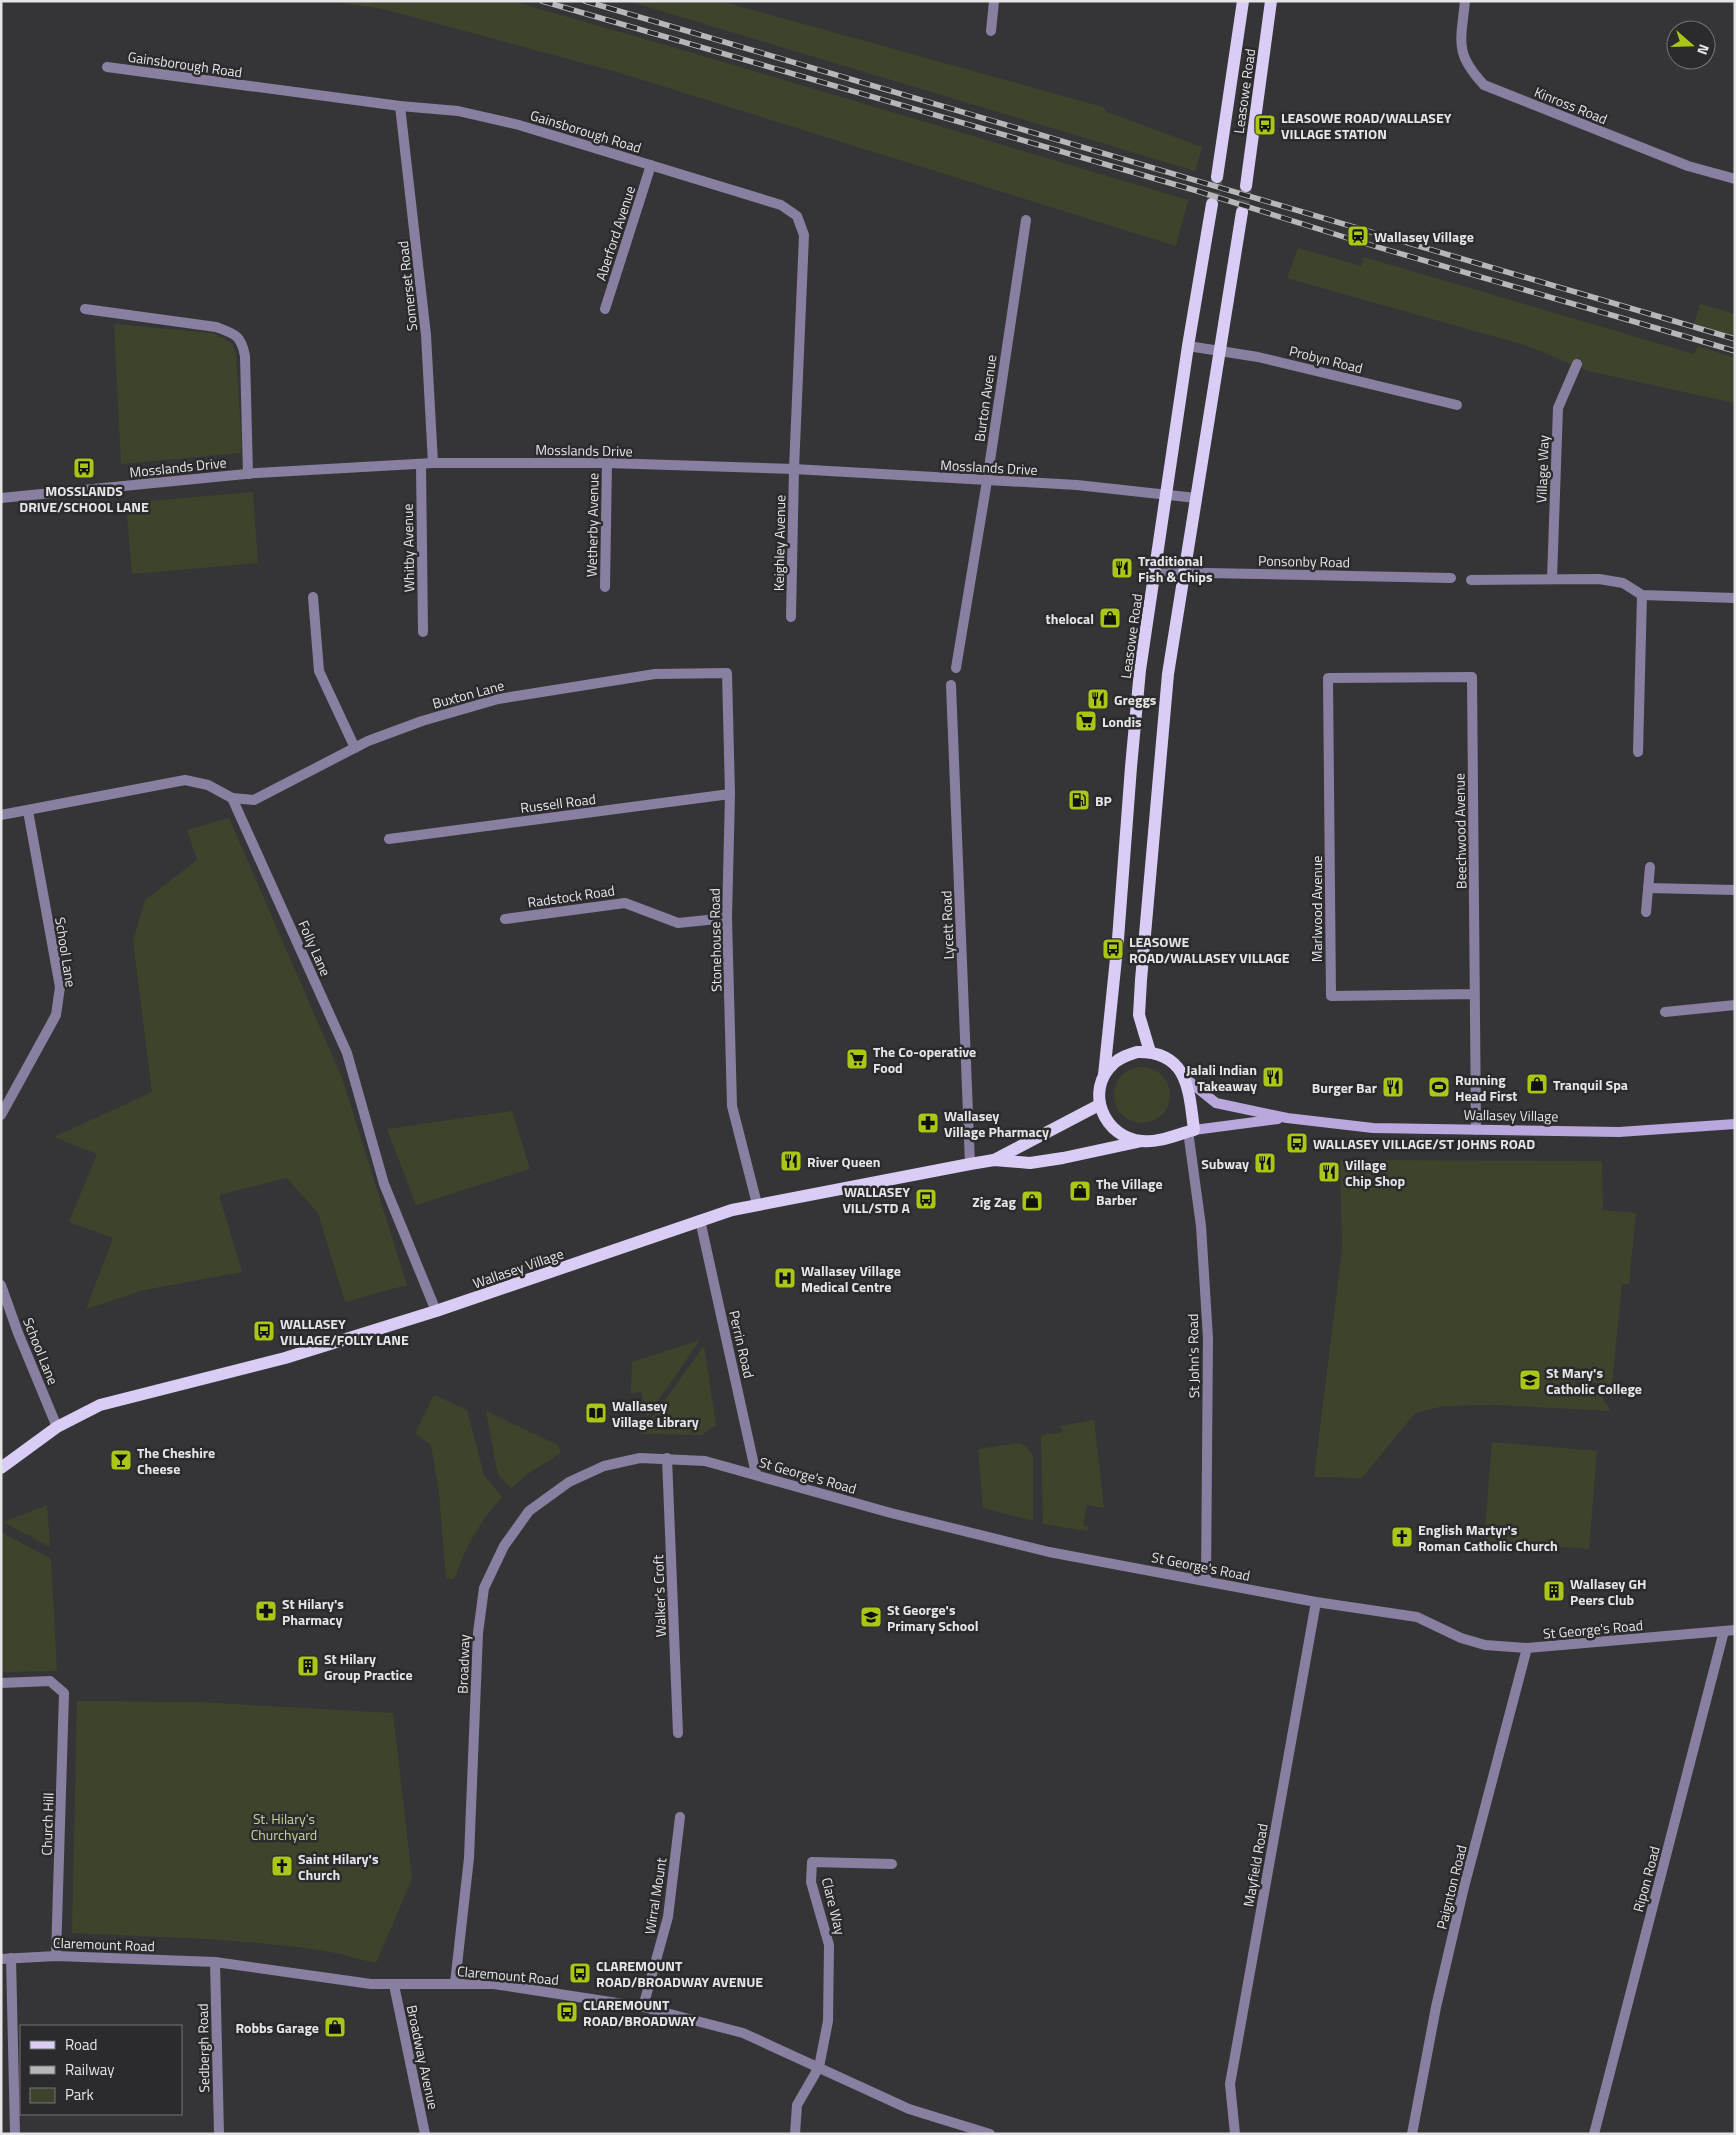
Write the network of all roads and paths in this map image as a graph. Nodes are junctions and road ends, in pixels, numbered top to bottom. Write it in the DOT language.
graph roads {
  1 [pos="994,1"];
  2 [pos="1243,1"];
  3 [pos="1271,1"];
  4 [pos="1465,1"];
  5 [pos="991,31"];
  6 [pos="107,67"];
  7 [pos="400,106"];
  8 [pos="651,165"];
  9 [pos="1217,177"];
  10 [pos="1735,179"];
  11 [pos="1246,186"];
  12 [pos="1212,204"];
  13 [pos="1242,212"];
  14 [pos="1026,220"];
  15 [pos="86,309"];
  16 [pos="605,309"];
  17 [pos="1188,346"];
  18 [pos="1220,350"];
  19 [pos="1577,364"];
  20 [pos="1457,405"];
  21 [pos="433,463"];
  22 [pos="606,463"];
  23 [pos="421,464"];
  24 [pos="794,469"];
  25 [pos="248,474"];
  26 [pos="987,481"];
  27 [pos="1166,495"];
  28 [pos="1,498"];
  29 [pos="1196,498"];
  30 [pos="1156,572"];
  31 [pos="1184,572"];
  32 [pos="1451,578"];
  33 [pos="1552,579"];
  34 [pos="1471,580"];
  35 [pos="605,587"];
  36 [pos="1642,595"];
  37 [pos="313,597"];
  38 [pos="1735,598"];
  39 [pos="791,617"];
  40 [pos="423,632"];
  41 [pos="956,668"];
  42 [pos="727,673"];
  43 [pos="1328,678"];
  44 [pos="951,685"];
  45 [pos="355,748"];
  46 [pos="1638,752"];
  47 [pos="730,794"];
  48 [pos="232,798"];
  49 [pos="28,811"];
  50 [pos="1,815"];
  51 [pos="388,839"];
  52 [pos="1650,867"];
  53 [pos="1648,888"];
  54 [pos="1735,890"];
  55 [pos="1646,912"];
  56 [pos="727,918"];
  57 [pos="505,919"];
  58 [pos="1475,994"];
  59 [pos="1735,1005"];
  60 [pos="1665,1012"];
  61 [pos="1150,1052"];
  62 [pos="1104,1075"];
  63 [pos="1185,1078"];
  64 [pos="1099,1105"];
  65 [pos="1,1115"];
  66 [pos="1287,1118"];
  67 [pos="1735,1124"];
  68 [pos="1476,1130"];
  69 [pos="1191,1131"];
  70 [pos="1142,1142"];
  71 [pos="994,1160"];
  72 [pos="970,1164"];
  73 [pos="758,1204"];
  74 [pos="700,1220"];
  75 [pos="1,1285"];
  76 [pos="436,1311"];
  77 [pos="57,1427"];
  78 [pos="667,1458"];
  79 [pos="1,1468"];
  80 [pos="756,1474"];
  81 [pos="1206,1581"];
  82 [pos="1316,1602"];
  83 [pos="1729,1630"];
  84 [pos="1526,1648"];
  85 [pos="1,1683"];
  86 [pos="678,1733"];
  87 [pos="680,1817"];
  88 [pos="892,1864"];
  89 [pos="56,1956"];
  90 [pos="6,1959"];
  91 [pos="215,1962"];
  92 [pos="455,1983"];
  93 [pos="394,1985"];
  94 [pos="643,2007"];
  95 [pos="819,2067"];
  96 [pos="15,2134"];
  97 [pos="219,2134"];
  98 [pos="424,2134"];
  99 [pos="795,2134"];
  100 [pos="990,2134"];
  101 [pos="1234,2134"];
  102 [pos="1412,2134"];
  103 [pos="1594,2134"];
  1 -- 5 [label="street"];
  2 -- 9 [label="main road, Leasowe Road"];
  3 -- 11 [label="main road, Leasowe Road"];
  4 -- 10 [label="street, Kinross Road"];
  6 -- 7 [label="street, Gainsborough Road"];
  7 -- 8 [label="street, Gainsborough Road"];
  7 -- 21 [label="street, Somerset Road"];
  8 -- 16 [label="street, Aberford Avenue"];
  8 -- 24 [label="street, Gainsborough Road"];
  12 -- 17 [label="main road, Leasowe Road"];
  13 -- 18 [label="main road"];
  14 -- 26 [label="street, Burton Avenue"];
  15 -- 25 [label="street"];
  17 -- 18 [label="street, Probyn Road"];
  17 -- 27 [label="main road, Leasowe Road"];
  18 -- 20 [label="street, Probyn Road"];
  18 -- 29 [label="main road"];
  19 -- 33 [label="street, Village Way"];
  21 -- 22 [label="street, Mosslands Drive"];
  21 -- 23 [label="street, Mosslands Drive"];
  22 -- 24 [label="street, Mosslands Drive"];
  22 -- 35 [label="street, Wetherby Avenue"];
  23 -- 25 [label="street, Mosslands Drive"];
  23 -- 40 [label="street, Whitby Avenue"];
  24 -- 26 [label="street, Mosslands Drive"];
  24 -- 39 [label="street, Keighley Avenue"];
  25 -- 28 [label="street, Mosslands Drive"];
  26 -- 27 [label="street, Mosslands Drive"];
  26 -- 41 [label="street, Burton Avenue"];
  27 -- 29 [label="street, Mosslands Drive"];
  27 -- 30 [label="main road, Leasowe Road"];
  29 -- 31 [label="main road"];
  30 -- 31 [label="street, Ponsonby Road"];
  30 -- 62 [label="main road, Leasowe Road"];
  31 -- 32 [label="street, Ponsonby Road"];
  31 -- 61 [label="main road"];
  33 -- 34 [label="street"];
  33 -- 36 [label="street"];
  36 -- 38 [label="street"];
  36 -- 46 [label="street"];
  37 -- 45 [label="street"];
  42 -- 45 [label="street, Buxton Lane"];
  42 -- 47 [label="street, Stonehouse Road"];
  43 -- 58 [label="street, Beechwood Avenue"];
  43 -- 58 [label="street, Marlwood Avenue"];
  44 -- 72 [label="street, Lycett Road"];
  45 -- 48 [label="street, Buxton Lane"];
  47 -- 51 [label="street, Russell Road"];
  47 -- 56 [label="street, Stonehouse Road"];
  48 -- 49 [label="street"];
  48 -- 76 [label="street, Folly Lane"];
  49 -- 50 [label="street"];
  49 -- 65 [label="street, School Lane"];
  52 -- 53 [label="street"];
  53 -- 54 [label="street"];
  53 -- 55 [label="street"];
  56 -- 57 [label="street, Radstock Road"];
  56 -- 73 [label="street, Stonehouse Road"];
  58 -- 68 [label="street, Beechwood Avenue"];
  59 -- 60 [label="street"];
  61 -- 62 [label="main road"];
  61 -- 63 [label="main road"];
  62 -- 64 [label="main road"];
  63 -- 66 [label="main road, Wallasey Village"];
  63 -- 69 [label="main road"];
  64 -- 70 [label="main road"];
  64 -- 71 [label="main road, Wallasey Village"];
  66 -- 68 [label="main road, Wallasey Village"];
  66 -- 69 [label="main road, Wallasey Village"];
  67 -- 68 [label="main road, Wallasey Village"];
  69 -- 70 [label="main road"];
  69 -- 81 [label="street, St John's Road"];
  70 -- 71 [label="main road, Wallasey Village"];
  71 -- 72 [label="main road, Wallasey Village"];
  72 -- 73 [label="main road, Wallasey Village"];
  73 -- 74 [label="main road, Wallasey Village"];
  74 -- 76 [label="main road, Wallasey Village"];
  74 -- 80 [label="street, Perrin Road"];
  75 -- 77 [label="street, School Lane"];
  76 -- 77 [label="main road, Wallasey Village"];
  77 -- 79 [label="main road, Wallasey Village"];
  78 -- 80 [label="street, St George's Road"];
  78 -- 86 [label="street, Walker's Croft"];
  78 -- 92 [label="street, Broadway"];
  80 -- 81 [label="street, St George's Road"];
  81 -- 82 [label="street, St George's Road"];
  82 -- 84 [label="street, St George's Road"];
  82 -- 101 [label="street, Mayfield Road"];
  83 -- 84 [label="street, St George's Road"];
  83 -- 103 [label="street, Ripon Road"];
  84 -- 102 [label="street, Paignton Road"];
  85 -- 89 [label="street, Church Hill"];
  87 -- 94 [label="street, Wirral Mount"];
  88 -- 95 [label="street, Clare Way"];
  89 -- 90 [label="street, Claremount Road"];
  89 -- 91 [label="street, Claremount Road"];
  90 -- 96 [label="street"];
  91 -- 93 [label="street, Claremount Road"];
  91 -- 97 [label="street, Sedbergh Road"];
  92 -- 93 [label="street, Claremount Road"];
  92 -- 94 [label="street, Claremount Road"];
  93 -- 98 [label="street, Broadway Avenue"];
  94 -- 95 [label="street, Claremount Road"];
  95 -- 99 [label="street"];
  95 -- 100 [label="street, Claremount Road"];
}
